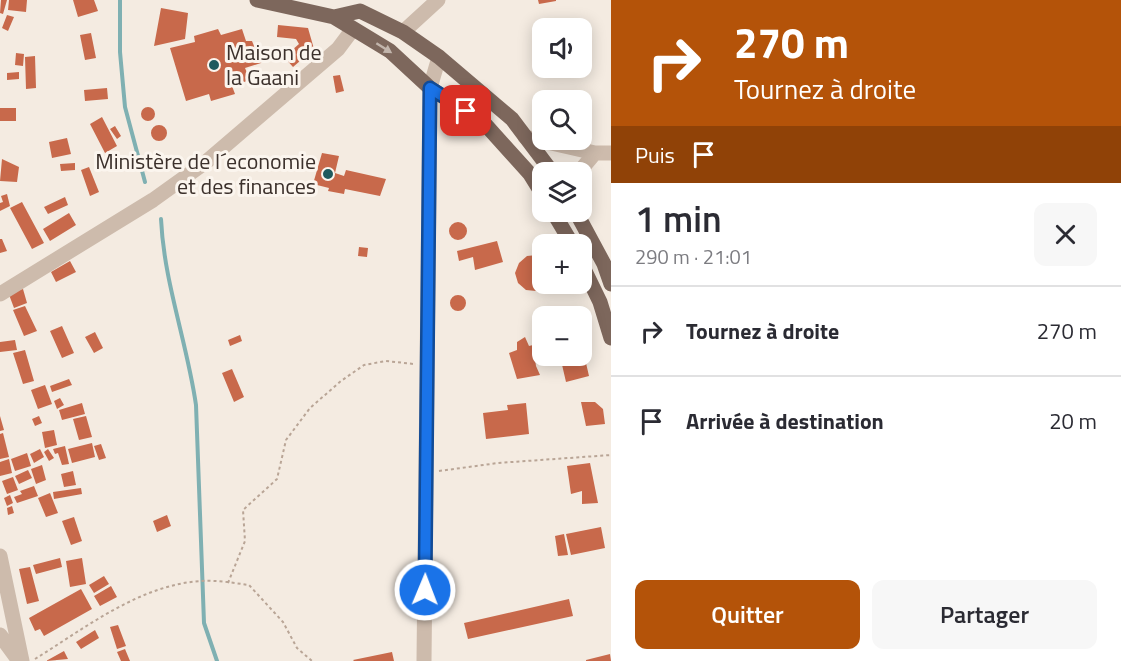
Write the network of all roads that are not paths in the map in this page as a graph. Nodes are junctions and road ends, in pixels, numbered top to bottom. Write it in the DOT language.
graph roads {
  1 [pos="257,0"];
  2 [pos="438,0"];
  3 [pos="359,5"];
  4 [pos="334,17"];
  5 [pos="353,29"];
  6 [pos="403,32"];
  7 [pos="439,57"];
  8 [pos="430,88"];
  9 [pos="525,136"];
  10 [pos="595,153"];
  11 [pos="611,153"];
  12 [pos="544,162"];
  13 [pos="587,162"];
  14 [pos="532,177"];
  15 [pos="581,222"];
  16 [pos="611,284"];
  17 [pos="592,286"];
  18 [pos="0,294"];
  19 [pos="611,338"];
  20 [pos="0,556"];
  21 [pos="0,634"];
  22 [pos="20,661"];
  23 [pos="424,661"];
  1 -- 4 [label="main road"];
  2 -- 6 [label="street"];
  3 -- 4 [label="main road"];
  3 -- 5 [label="main road"];
  3 -- 6 [label="main road"];
  4 -- 5 [label="main road"];
  5 -- 8 [label="main road, one-way"];
  5 -- 18 [label="street"];
  6 -- 7 [label="main road"];
  7 -- 8 [label="street"];
  7 -- 9 [label="main road"];
  8 -- 14 [label="main road"];
  8 -- 23 [label="street"];
  9 -- 10 [label="street"];
  9 -- 12 [label="main road"];
  10 -- 11 [label="street"];
  10 -- 13 [label="street"];
  15 -- 16 [label="main road"];
  17 -- 19 [label="main road"];
  20 -- 22 [label="street"];
  21 -- 22 [label="street"];
}
